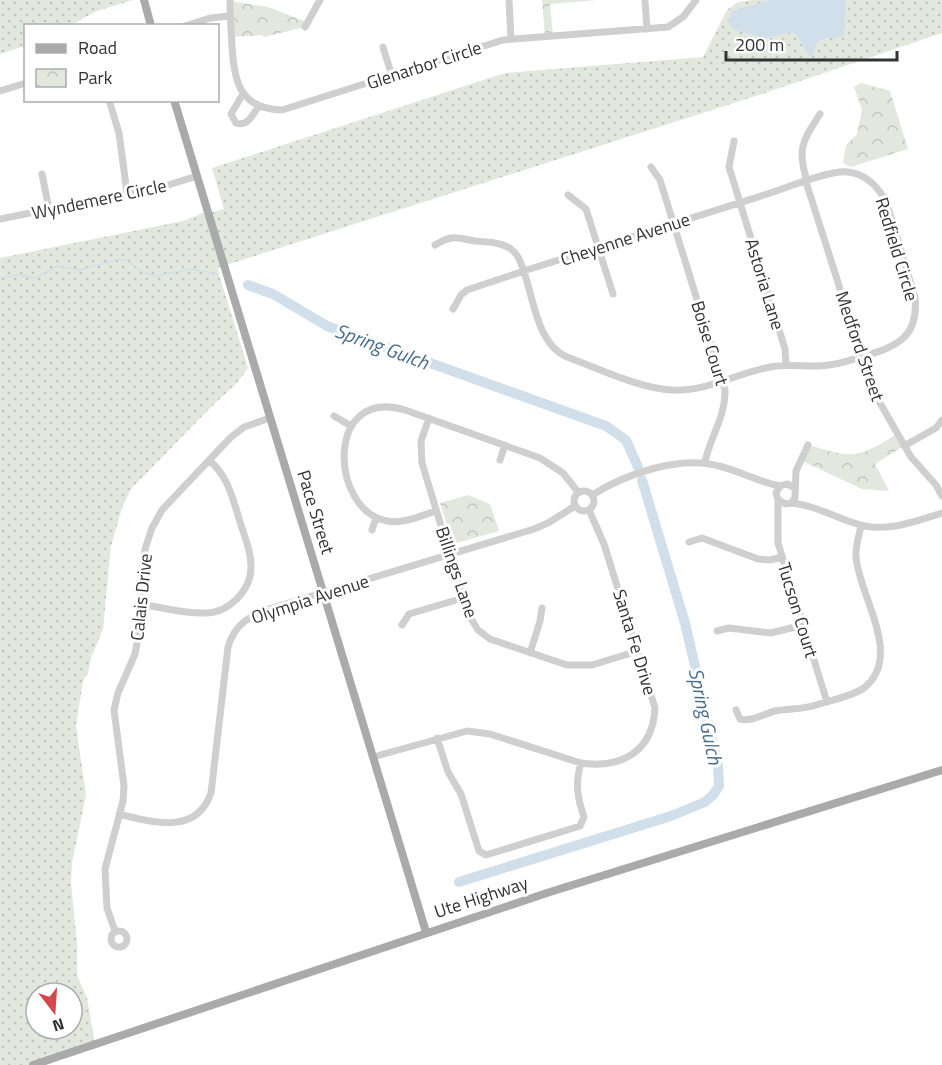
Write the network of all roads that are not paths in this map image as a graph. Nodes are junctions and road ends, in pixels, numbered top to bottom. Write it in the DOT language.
graph roads {
  1 [pos="144,0"];
  2 [pos="230,0"];
  3 [pos="320,0"];
  4 [pos="509,0"];
  5 [pos="696,0"];
  6 [pos="645,1"];
  7 [pos="230,16"];
  8 [pos="151,24"];
  9 [pos="191,24"];
  10 [pos="305,27"];
  11 [pos="647,29"];
  12 [pos="511,39"];
  13 [pos="383,47"];
  14 [pos="392,76"];
  15 [pos="24,84"];
  16 [pos="0,91"];
  17 [pos="243,94"];
  18 [pos="110,102"];
  19 [pos="175,102"];
  20 [pos="259,106"];
  21 [pos="820,114"];
  22 [pos="734,141"];
  23 [pos="651,167"];
  24 [pos="42,174"];
  25 [pos="197,176"];
  26 [pos="807,182"];
  27 [pos="127,193"];
  28 [pos="568,195"];
  29 [pos="740,203"];
  30 [pos="49,209"];
  31 [pos="0,219"];
  32 [pos="673,224"];
  33 [pos="435,245"];
  34 [pos="598,248"];
  35 [pos="524,271"];
  36 [pos="613,294"];
  37 [pos="453,309"];
  38 [pos="861,357"];
  39 [pos="786,365"];
  40 [pos="722,381"];
  41 [pos="334,417"];
  42 [pos="270,418"];
  43 [pos="429,418"];
  44 [pos="942,420"];
  45 [pos="351,426"];
  46 [pos="808,445"];
  47 [pos="505,446"];
  48 [pos="904,446"];
  49 [pos="209,460"];
  50 [pos="500,460"];
  51 [pos="705,462"];
  52 [pos="796,471"];
  53 [pos="753,479"];
  54 [pos="782,485"];
  55 [pos="795,490"];
  56 [pos="578,492"];
  57 [pos="592,495"];
  58 [pos="942,496"];
  59 [pos="777,498"];
  60 [pos="790,503"];
  61 [pos="575,506"];
  62 [pos="815,507"];
  63 [pos="589,510"];
  64 [pos="436,511"];
  65 [pos="942,513"];
  66 [pos="777,517"];
  67 [pos="376,518"];
  68 [pos="861,526"];
  69 [pos="372,530"];
  70 [pos="689,542"];
  71 [pos="450,555"];
  72 [pos="782,557"];
  73 [pos="323,593"];
  74 [pos="463,598"];
  75 [pos="140,604"];
  76 [pos="542,608"];
  77 [pos="402,625"];
  78 [pos="803,625"];
  79 [pos="717,631"];
  80 [pos="638,651"];
  81 [pos="530,653"];
  82 [pos="827,702"];
  83 [pos="736,710"];
  84 [pos="437,738"];
  85 [pos="373,757"];
  86 [pos="581,763"];
  87 [pos="942,770"];
  88 [pos="119,814"];
  89 [pos="115,931"];
  90 [pos="426,932"];
  91 [pos="33,1065"];
  1 -- 8 [label="main road"];
  2 -- 7 [label="street"];
  3 -- 10 [label="street"];
  4 -- 12 [label="street"];
  5 -- 11 [label="street, Glenarbor Circle"];
  6 -- 11 [label="street"];
  7 -- 9 [label="street"];
  7 -- 17 [label="street"];
  11 -- 12 [label="street, Glenarbor Circle"];
  12 -- 14 [label="street, Glenarbor Circle"];
  13 -- 14 [label="street"];
  14 -- 20 [label="street, Glenarbor Circle"];
  15 -- 16 [label="street"];
  17 -- 20 [label="street"];
  17 -- 20 [label="street"];
  18 -- 27 [label="street"];
  19 -- 25 [label="main road, Pace Street"];
  21 -- 26 [label="street, Medford Street"];
  22 -- 29 [label="street, Astoria Lane"];
  23 -- 32 [label="street, Boise Court"];
  24 -- 30 [label="street"];
  25 -- 27 [label="street, Wyndemere Circle"];
  25 -- 42 [label="main road, Pace Street"];
  26 -- 29 [label="street, Cheyenne Avenue"];
  26 -- 38 [label="street, Medford Street"];
  26 -- 38 [label="street, Redfield Circle"];
  27 -- 30 [label="street, Wyndemere Circle"];
  28 -- 34 [label="street"];
  29 -- 32 [label="street, Cheyenne Avenue"];
  29 -- 39 [label="street, Astoria Lane"];
  30 -- 31 [label="street, Wyndemere Circle"];
  32 -- 34 [label="street, Cheyenne Avenue"];
  32 -- 40 [label="street, Boise Court"];
  33 -- 35 [label="street, Redfield Circle"];
  34 -- 35 [label="street, Cheyenne Avenue"];
  34 -- 36 [label="street"];
  35 -- 37 [label="street, Cheyenne Avenue"];
  35 -- 40 [label="street, Redfield Circle"];
  38 -- 39 [label="street, Redfield Circle"];
  38 -- 48 [label="street, Medford Street"];
  39 -- 40 [label="street, Redfield Circle"];
  40 -- 51 [label="street, Boise Court"];
  41 -- 45 [label="street"];
  42 -- 49 [label="street, Calais Drive"];
  42 -- 73 [label="main road, Pace Street"];
  43 -- 45 [label="street"];
  43 -- 47 [label="street"];
  43 -- 64 [label="street, Billings Lane"];
  44 -- 48 [label="street"];
  45 -- 67 [label="street"];
  46 -- 52 [label="street"];
  47 -- 50 [label="street"];
  47 -- 56 [label="street"];
  48 -- 58 [label="street, Medford Street"];
  49 -- 75 [label="street, Calais Drive"];
  49 -- 75 [label="street"];
  51 -- 53 [label="street"];
  51 -- 57 [label="street"];
  52 -- 54 [label="street"];
  52 -- 55 [label="street"];
  53 -- 54 [label="street"];
  53 -- 59 [label="street"];
  54 -- 55 [label="street"];
  54 -- 59 [label="street"];
  55 -- 60 [label="street"];
  55 -- 62 [label="street"];
  56 -- 57 [label="street"];
  56 -- 61 [label="street"];
  57 -- 63 [label="street"];
  59 -- 60 [label="street"];
  59 -- 66 [label="street, Tucson Court"];
  60 -- 62 [label="street"];
  60 -- 66 [label="street"];
  61 -- 63 [label="street"];
  61 -- 71 [label="street, Olympia Avenue"];
  62 -- 68 [label="street"];
  63 -- 80 [label="street, Santa Fe Drive"];
  64 -- 67 [label="street"];
  64 -- 71 [label="street, Billings Lane"];
  65 -- 68 [label="street"];
  66 -- 72 [label="street, Tucson Court"];
  67 -- 69 [label="street"];
  68 -- 82 [label="street"];
  70 -- 72 [label="street"];
  71 -- 73 [label="street, Olympia Avenue"];
  71 -- 74 [label="street, Billings Lane"];
  72 -- 78 [label="street, Tucson Court"];
  73 -- 85 [label="main road, Pace Street"];
  73 -- 88 [label="street, Olympia Avenue"];
  74 -- 77 [label="street"];
  74 -- 81 [label="street, Billings Lane"];
  75 -- 88 [label="street, Calais Drive"];
  76 -- 81 [label="street"];
  78 -- 79 [label="street"];
  78 -- 82 [label="street, Tucson Court"];
  80 -- 81 [label="street, Billings Lane"];
  80 -- 86 [label="street, Santa Fe Drive"];
  82 -- 83 [label="street"];
  84 -- 85 [label="street, Santa Fe Drive"];
  84 -- 86 [label="street, Santa Fe Drive"];
  84 -- 86 [label="street"];
  85 -- 90 [label="main road, Pace Street"];
  87 -- 90 [label="main road, Ute Highway"];
  88 -- 89 [label="street, Calais Drive"];
  90 -- 91 [label="main road, Ute Highway"];
}
